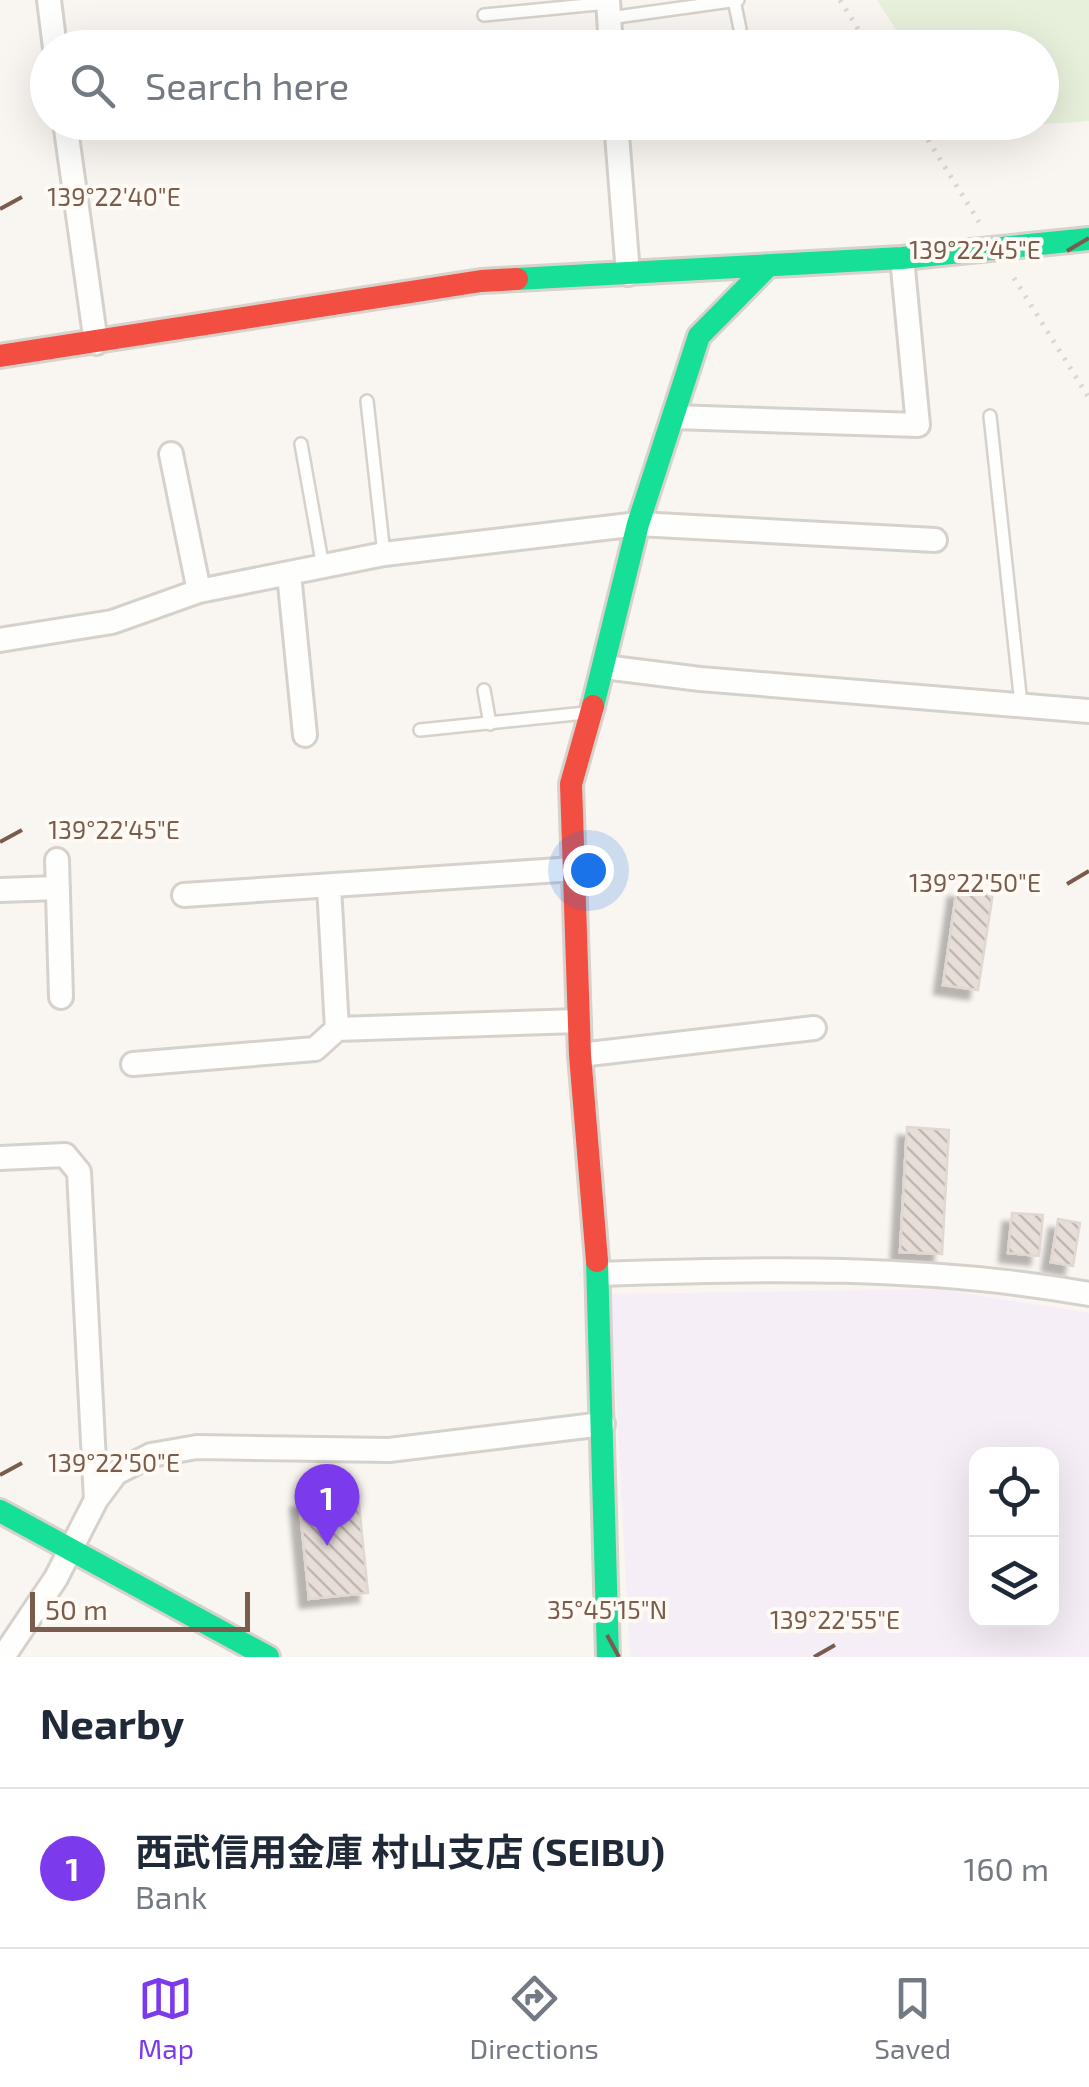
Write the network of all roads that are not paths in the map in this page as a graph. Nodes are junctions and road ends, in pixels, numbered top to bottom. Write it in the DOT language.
graph roads {
  1 [pos="49,0"];
  2 [pos="736,0"];
  3 [pos="608,7"];
  4 [pos="484,16"];
  5 [pos="740,29"];
  6 [pos="53,30"];
  7 [pos="68,140"];
  8 [pos="617,140"];
  9 [pos="1089,239"];
  10 [pos="902,258"];
  11 [pos="768,267"];
  12 [pos="628,274"];
  13 [pos="96,343"];
  14 [pos="0,356"];
  15 [pos="367,401"];
  16 [pos="990,416"];
  17 [pos="674,417"];
  18 [pos="301,444"];
  19 [pos="171,454"];
  20 [pos="638,524"];
  21 [pos="935,540"];
  22 [pos="384,554"];
  23 [pos="323,567"];
  24 [pos="289,574"];
  25 [pos="198,591"];
  26 [pos="0,640"];
  27 [pos="604,667"];
  28 [pos="484,690"];
  29 [pos="1021,704"];
  30 [pos="1089,711"];
  31 [pos="590,712"];
  32 [pos="490,724"];
  33 [pos="420,730"];
  34 [pos="304,735"];
  35 [pos="57,860"];
  36 [pos="574,869"];
  37 [pos="330,886"];
  38 [pos="58,888"];
  39 [pos="0,890"];
  40 [pos="184,896"];
  41 [pos="61,997"];
  42 [pos="579,1021"];
  43 [pos="814,1028"];
  44 [pos="337,1029"];
  45 [pos="580,1055"];
  46 [pos="133,1064"];
  47 [pos="0,1158"];
  48 [pos="598,1274"];
  49 [pos="1089,1294"];
  50 [pos="603,1424"];
  51 [pos="96,1500"];
  52 [pos="0,1511"];
  53 [pos="70,1546"];
  54 [pos="4,1657"];
  55 [pos="268,1657"];
  56 [pos="608,1657"];
  1 -- 6 [label="street"];
  2 -- 3 [label="lane"];
  2 -- 5 [label="lane"];
  3 -- 4 [label="lane"];
  7 -- 13 [label="street"];
  8 -- 12 [label="street"];
  9 -- 10 [label="street"];
  10 -- 11 [label="street"];
  10 -- 17 [label="street"];
  11 -- 12 [label="street"];
  11 -- 17 [label="street"];
  12 -- 13 [label="street"];
  13 -- 14 [label="street"];
  15 -- 22 [label="lane"];
  16 -- 29 [label="lane"];
  17 -- 20 [label="street"];
  18 -- 23 [label="lane"];
  19 -- 25 [label="street"];
  20 -- 21 [label="street"];
  20 -- 22 [label="street"];
  20 -- 27 [label="street"];
  22 -- 23 [label="street"];
  23 -- 24 [label="street"];
  24 -- 25 [label="street"];
  24 -- 34 [label="street"];
  25 -- 26 [label="street"];
  27 -- 29 [label="street"];
  27 -- 31 [label="street"];
  28 -- 32 [label="lane"];
  29 -- 30 [label="street"];
  31 -- 32 [label="lane"];
  31 -- 36 [label="street"];
  32 -- 33 [label="lane"];
  35 -- 38 [label="street"];
  36 -- 37 [label="street"];
  36 -- 42 [label="street"];
  37 -- 40 [label="street"];
  37 -- 44 [label="street"];
  38 -- 39 [label="street"];
  38 -- 41 [label="street"];
  42 -- 44 [label="street"];
  42 -- 45 [label="street"];
  43 -- 45 [label="street"];
  44 -- 46 [label="street"];
  45 -- 48 [label="street"];
  47 -- 51 [label="street"];
  48 -- 49 [label="street"];
  48 -- 50 [label="street"];
  50 -- 51 [label="street"];
  50 -- 56 [label="street"];
  51 -- 53 [label="street"];
  52 -- 53 [label="street"];
  53 -- 54 [label="street"];
  53 -- 55 [label="street"];
}
